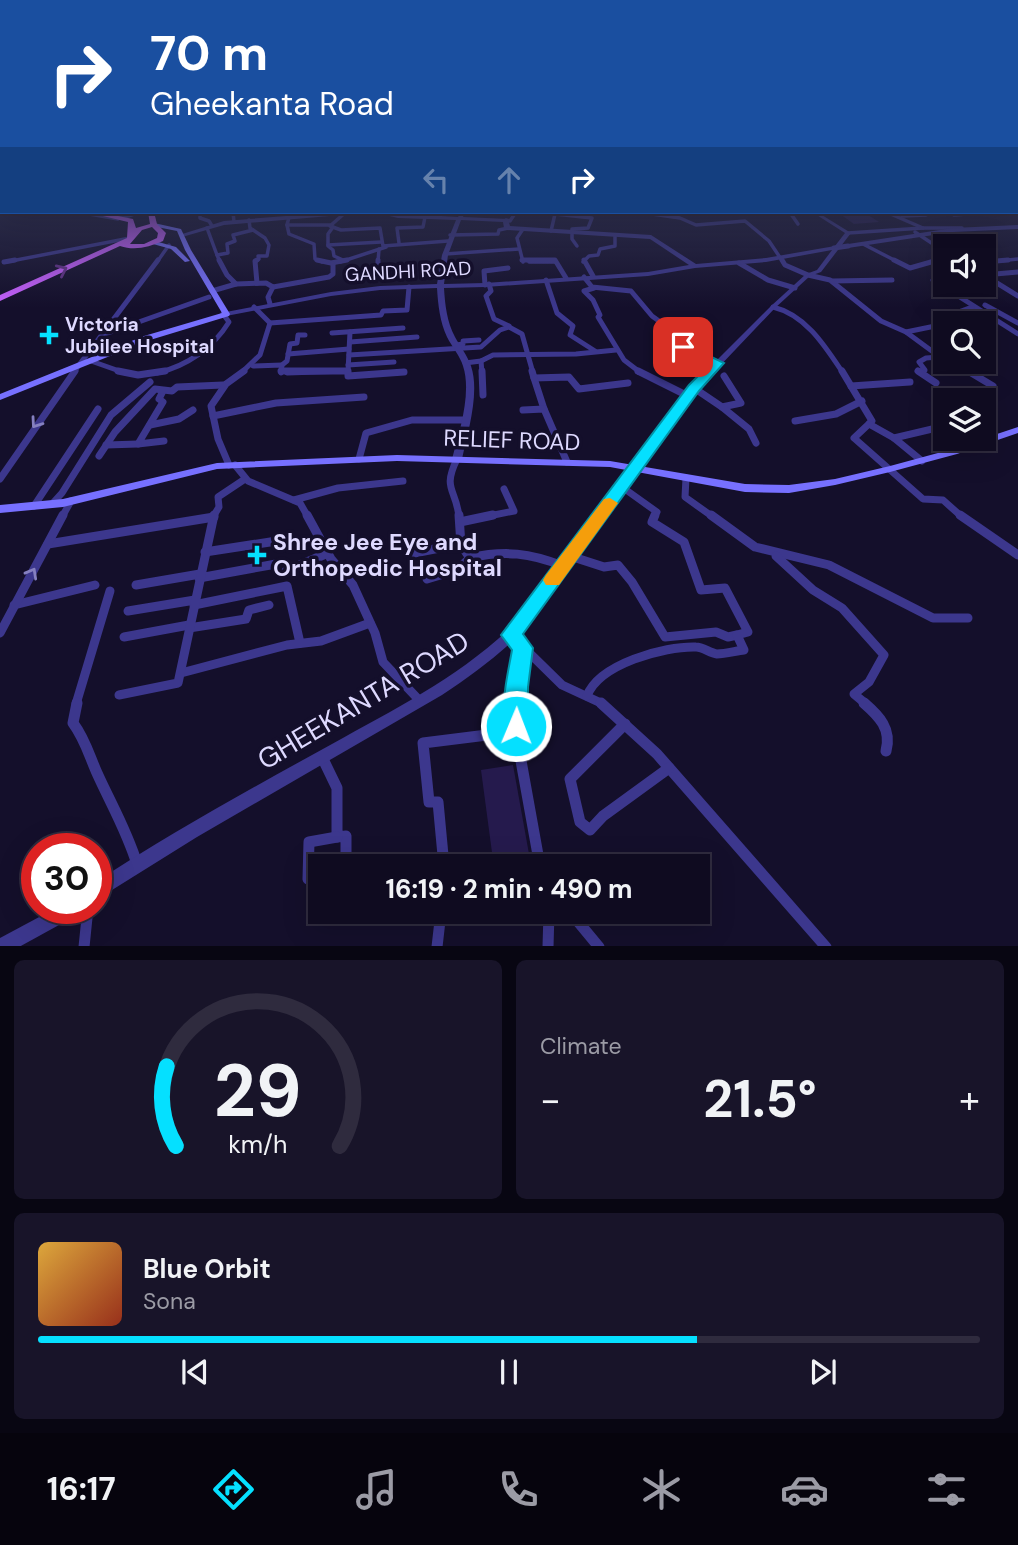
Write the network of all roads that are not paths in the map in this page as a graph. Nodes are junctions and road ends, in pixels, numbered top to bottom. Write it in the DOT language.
graph roads {
  1 [pos="139,219"];
  2 [pos="142,219"];
  3 [pos="144,219"];
  4 [pos="144,219"];
  5 [pos="203,219"];
  6 [pos="260,219"];
  7 [pos="288,219"];
  8 [pos="337,219"];
  9 [pos="425,219"];
  10 [pos="458,219"];
  11 [pos="465,219"];
  12 [pos="511,219"];
  13 [pos="554,219"];
  14 [pos="592,219"];
  15 [pos="680,219"];
  16 [pos="795,219"];
  17 [pos="826,219"];
  18 [pos="903,219"];
  19 [pos="248,220"];
  20 [pos="506,220"];
  21 [pos="234,222"];
  22 [pos="799,224"];
  23 [pos="287,225"];
  24 [pos="170,226"];
  25 [pos="331,226"];
  26 [pos="209,227"];
  27 [pos="1018,227"];
  28 [pos="407,228"];
  29 [pos="508,228"];
  30 [pos="923,228"];
  31 [pos="523,229"];
  32 [pos="912,229"];
  33 [pos="972,229"];
  34 [pos="253,230"];
  35 [pos="551,232"];
  36 [pos="570,233"];
  37 [pos="848,233"];
  38 [pos="182,236"];
  39 [pos="615,236"];
  40 [pos="920,237"];
  41 [pos="449,238"];
  42 [pos="127,240"];
  43 [pos="381,242"];
  44 [pos="399,243"];
  45 [pos="410,243"];
  46 [pos="163,244"];
  47 [pos="328,244"];
  48 [pos="863,244"];
  49 [pos="933,245"];
  50 [pos="577,246"];
  51 [pos="386,247"];
  52 [pos="379,249"];
  53 [pos="519,249"];
  54 [pos="445,254"];
  55 [pos="217,255"];
  56 [pos="778,258"];
  57 [pos="1018,259"];
  58 [pos="344,260"];
  59 [pos="933,261"];
  60 [pos="996,261"];
  61 [pos="4,262"];
  62 [pos="739,262"];
  63 [pos="332,264"];
  64 [pos="481,265"];
  65 [pos="695,266"];
  66 [pos="508,268"];
  67 [pos="378,269"];
  68 [pos="484,271"];
  69 [pos="1018,272"];
  70 [pos="996,274"];
  71 [pos="808,275"];
  72 [pos="589,276"];
  73 [pos="566,278"];
  74 [pos="546,280"];
  75 [pos="832,281"];
  76 [pos="892,281"];
  77 [pos="996,282"];
  78 [pos="257,283"];
  79 [pos="236,284"];
  80 [pos="487,284"];
  81 [pos="438,286"];
  82 [pos="273,287"];
  83 [pos="409,287"];
  84 [pos="594,288"];
  85 [pos="795,288"];
  86 [pos="1018,288"];
  87 [pos="1007,289"];
  88 [pos="211,294"];
  89 [pos="1018,296"];
  90 [pos="958,297"];
  91 [pos="0,298"];
  92 [pos="271,304"];
  93 [pos="985,305"];
  94 [pos="254,307"];
  95 [pos="773,307"];
  96 [pos="972,307"];
  97 [pos="961,311"];
  98 [pos="223,314"];
  99 [pos="270,323"];
  100 [pos="1018,323"];
  101 [pos="509,327"];
  102 [pos="933,327"];
  103 [pos="403,328"];
  104 [pos="350,332"];
  105 [pos="906,332"];
  106 [pos="332,333"];
  107 [pos="1018,334"];
  108 [pos="104,335"];
  109 [pos="305,335"];
  110 [pos="416,337"];
  111 [pos="479,340"];
  112 [pos="457,347"];
  113 [pos="349,349"];
  114 [pos="616,350"];
  115 [pos="594,351"];
  116 [pos="933,351"];
  117 [pos="288,354"];
  118 [pos="528,355"];
  119 [pos="933,358"];
  120 [pos="91,361"];
  121 [pos="394,362"];
  122 [pos="481,362"];
  123 [pos="465,363"];
  124 [pos="718,363"];
  125 [pos="282,365"];
  126 [pos="253,366"];
  127 [pos="75,368"];
  128 [pos="348,368"];
  129 [pos="404,372"];
  130 [pos="973,374"];
  131 [pos="724,376"];
  132 [pos="534,378"];
  133 [pos="150,382"];
  134 [pos="910,382"];
  135 [pos="628,383"];
  136 [pos="936,383"];
  137 [pos="223,385"];
  138 [pos="851,386"];
  139 [pos="993,386"];
  140 [pos="694,388"];
  141 [pos="163,391"];
  142 [pos="484,395"];
  143 [pos="688,396"];
  144 [pos="0,397"];
  145 [pos="364,397"];
  146 [pos="862,401"];
  147 [pos="723,407"];
  148 [pos="98,409"];
  149 [pos="544,409"];
  150 [pos="193,410"];
  151 [pos="523,410"];
  152 [pos="213,416"];
  153 [pos="466,420"];
  154 [pos="794,421"];
  155 [pos="869,424"];
  156 [pos="150,425"];
  157 [pos="933,429"];
  158 [pos="1018,430"];
  159 [pos="894,438"];
  160 [pos="164,441"];
  161 [pos="756,443"];
  162 [pos="106,444"];
  163 [pos="138,444"];
  164 [pos="99,456"];
  165 [pos="359,459"];
  166 [pos="457,459"];
  167 [pos="922,461"];
  168 [pos="568,463"];
  169 [pos="232,465"];
  170 [pos="635,467"];
  171 [pos="890,469"];
  172 [pos="686,478"];
  173 [pos="0,479"];
  174 [pos="246,479"];
  175 [pos="403,481"];
  176 [pos="622,487"];
  177 [pos="504,489"];
  178 [pos="71,501"];
  179 [pos="291,501"];
  180 [pos="52,504"];
  181 [pos="34,506"];
  182 [pos="0,509"];
  183 [pos="214,517"];
  184 [pos="460,522"];
  185 [pos="283,540"];
  186 [pos="48,544"];
  187 [pos="460,544"];
  188 [pos="205,552"];
  189 [pos="328,553"];
  190 [pos="414,553"];
  191 [pos="773,553"];
  192 [pos="1018,555"];
  193 [pos="470,558"];
  194 [pos="566,561"];
  195 [pos="276,564"];
  196 [pos="286,571"];
  197 [pos="199,576"];
  198 [pos="427,579"];
  199 [pos="95,585"];
  200 [pos="135,585"];
  201 [pos="110,591"];
  202 [pos="194,603"];
  203 [pos="15,605"];
  204 [pos="269,605"];
  205 [pos="128,611"];
  206 [pos="968,618"];
  207 [pos="370,623"];
  208 [pos="189,627"];
  209 [pos="0,633"];
  210 [pos="511,635"];
  211 [pos="737,635"];
  212 [pos="124,637"];
  213 [pos="300,643"];
  214 [pos="523,648"];
  215 [pos="181,673"];
  216 [pos="119,695"];
  217 [pos="587,696"];
  218 [pos="420,701"];
  219 [pos="625,724"];
  220 [pos="516,726"];
  221 [pos="886,751"];
  222 [pos="322,757"];
  223 [pos="669,768"];
  224 [pos="337,837"];
  225 [pos="309,854"];
  226 [pos="346,854"];
  227 [pos="443,854"];
  228 [pos="538,854"];
  229 [pos="137,864"];
  230 [pos="112,881"];
  231 [pos="44,924"];
  232 [pos="86,924"];
  233 [pos="440,924"];
  234 [pos="549,924"];
  235 [pos="580,924"];
  236 [pos="550,944"];
  237 [pos="3,946"];
  238 [pos="84,946"];
  239 [pos="437,946"];
  240 [pos="598,946"];
  241 [pos="825,946"];
  1 -- 42 [label="main road"];
  2 -- 46 [label="main road"];
  3 -- 24 [label="main road"];
  4 -- 24 [label="main road"];
  5 -- 26 [label="street"];
  6 -- 19 [label="street"];
  7 -- 23 [label="street"];
  8 -- 25 [label="street"];
  9 -- 28 [label="street"];
  10 -- 41 [label="street"];
  11 -- 20 [label="street"];
  12 -- 20 [label="street"];
  13 -- 35 [label="street"];
  14 -- 36 [label="street"];
  15 -- 56 [label="street"];
  16 -- 22 [label="street"];
  17 -- 37 [label="street"];
  18 -- 30 [label="street"];
  19 -- 21 [label="street"];
  19 -- 34 [label="street"];
  20 -- 29 [label="street"];
  21 -- 26 [label="street"];
  23 -- 25 [label="street"];
  23 -- 63 [label="street"];
  24 -- 38 [label="main road"];
  25 -- 43 [label="street"];
  25 -- 47 [label="street"];
  26 -- 38 [label="street"];
  26 -- 55 [label="street"];
  27 -- 33 [label="street"];
  28 -- 44 [label="street"];
  28 -- 45 [label="street"];
  29 -- 31 [label="street"];
  29 -- 41 [label="street"];
  30 -- 32 [label="street"];
  30 -- 33 [label="street"];
  31 -- 35 [label="street"];
  31 -- 53 [label="street"];
  32 -- 37 [label="street"];
  32 -- 40 [label="street"];
  33 -- 40 [label="street"];
  34 -- 55 [label="street"];
  34 -- 78 [label="street"];
  35 -- 36 [label="street"];
  36 -- 39 [label="street"];
  36 -- 50 [label="street"];
  37 -- 71 [label="street, GHEEKANTA ROAD"];
  38 -- 46 [label="main road"];
  38 -- 88 [label="main road"];
  39 -- 65 [label="street"];
  39 -- 72 [label="street"];
  40 -- 48 [label="street"];
  40 -- 49 [label="street"];
  41 -- 45 [label="street"];
  41 -- 54 [label="street"];
  42 -- 46 [label="main road"];
  42 -- 61 [label="street"];
  91 -- 42 [label="main road, one-way"];
  43 -- 47 [label="street"];
  43 -- 51 [label="street"];
  44 -- 45 [label="street"];
  44 -- 51 [label="street"];
  46 -- 88 [label="main road"];
  46 -- 108 [label="street"];
  47 -- 58 [label="street"];
  48 -- 56 [label="street, GANDHI ROAD, bridge"];
  48 -- 59 [label="street"];
  51 -- 52 [label="street"];
  52 -- 58 [label="street"];
  52 -- 67 [label="street"];
  53 -- 54 [label="street"];
  53 -- 73 [label="street"];
  54 -- 81 [label="street"];
  55 -- 79 [label="street"];
  56 -- 62 [label="street, GANDHI ROAD"];
  56 -- 71 [label="street"];
  57 -- 60 [label="street"];
  58 -- 63 [label="street"];
  62 -- 65 [label="street, GANDHI ROAD"];
  62 -- 85 [label="street"];
  63 -- 82 [label="street"];
  64 -- 68 [label="street"];
  65 -- 72 [label="street, GANDHI ROAD"];
  66 -- 68 [label="street"];
  68 -- 80 [label="street"];
  69 -- 70 [label="street"];
  71 -- 75 [label="street"];
  71 -- 85 [label="street, GHEEKANTA ROAD"];
  72 -- 73 [label="street, GANDHI ROAD"];
  72 -- 84 [label="street"];
  73 -- 74 [label="street, GANDHI ROAD"];
  74 -- 80 [label="street, GANDHI ROAD"];
  74 -- 115 [label="street"];
  75 -- 76 [label="street"];
  75 -- 105 [label="street"];
  77 -- 87 [label="street"];
  78 -- 79 [label="street"];
  78 -- 82 [label="street"];
  79 -- 88 [label="street"];
  80 -- 81 [label="street, GANDHI ROAD"];
  80 -- 101 [label="street"];
  81 -- 83 [label="street, GANDHI ROAD"];
  81 -- 112 [label="street"];
  82 -- 92 [label="street"];
  83 -- 92 [label="street, GANDHI ROAD"];
  83 -- 99 [label="street"];
  84 -- 114 [label="street"];
  84 -- 124 [label="street"];
  85 -- 95 [label="street, GHEEKANTA ROAD"];
  86 -- 87 [label="street"];
  87 -- 89 [label="street"];
  88 -- 98 [label="main road"];
  88 -- 108 [label="street"];
  90 -- 96 [label="street"];
  92 -- 94 [label="street, GANDHI ROAD"];
  93 -- 100 [label="street"];
  94 -- 98 [label="street, GANDHI ROAD"];
  94 -- 99 [label="street"];
  95 -- 124 [label="street, GHEEKANTA ROAD"];
  95 -- 138 [label="street"];
  96 -- 97 [label="street"];
  96 -- 107 [label="street"];
  98 -- 120 [label="main road, GANDHI ROAD"];
  98 -- 120 [label="street"];
  99 -- 126 [label="street"];
  101 -- 112 [label="street"];
  101 -- 118 [label="street"];
  102 -- 105 [label="street"];
  103 -- 104 [label="street"];
  104 -- 106 [label="street"];
  104 -- 113 [label="street"];
  105 -- 116 [label="street"];
  108 -- 127 [label="street"];
  109 -- 117 [label="street"];
  110 -- 113 [label="street"];
  111 -- 112 [label="street"];
  112 -- 113 [label="street"];
  112 -- 123 [label="street"];
  113 -- 117 [label="street"];
  113 -- 128 [label="street"];
  114 -- 115 [label="street"];
  114 -- 143 [label="street"];
  115 -- 118 [label="street"];
  117 -- 125 [label="street"];
  118 -- 122 [label="street"];
  118 -- 132 [label="street"];
  119 -- 136 [label="street"];
  120 -- 127 [label="main road, GANDHI ROAD"];
  121 -- 128 [label="street"];
  122 -- 123 [label="street"];
  122 -- 142 [label="street"];
  123 -- 153 [label="street"];
  124 -- 140 [label="street, GHEEKANTA ROAD"];
  125 -- 126 [label="street"];
  125 -- 128 [label="street"];
  126 -- 137 [label="street"];
  127 -- 144 [label="main road, GANDHI ROAD"];
  127 -- 173 [label="street, one-way"];
  128 -- 129 [label="street"];
  130 -- 139 [label="street"];
  131 -- 147 [label="street"];
  132 -- 135 [label="street"];
  132 -- 149 [label="street"];
  133 -- 180 [label="street"];
  134 -- 138 [label="street"];
  137 -- 141 [label="street"];
  137 -- 152 [label="street"];
  138 -- 146 [label="street"];
  140 -- 143 [label="street, GHEEKANTA ROAD"];
  140 -- 147 [label="street"];
  141 -- 156 [label="street"];
  141 -- 162 [label="street"];
  143 -- 170 [label="street, GHEEKANTA ROAD"];
  145 -- 152 [label="street"];
  146 -- 154 [label="street"];
  146 -- 155 [label="street"];
  147 -- 161 [label="street"];
  148 -- 181 [label="street"];
  149 -- 151 [label="street"];
  149 -- 168 [label="street"];
  150 -- 156 [label="street"];
  152 -- 169 [label="street"];
  153 -- 165 [label="street"];
  153 -- 166 [label="street"];
  155 -- 159 [label="street"];
  155 -- 171 [label="street"];
  156 -- 163 [label="street"];
  157 -- 159 [label="street"];
  158 -- 167 [label="main road, RELIEF ROAD"];
  159 -- 167 [label="street"];
  160 -- 163 [label="street"];
  162 -- 163 [label="street"];
  162 -- 164 [label="street"];
  165 -- 166 [label="main road, RELIEF ROAD"];
  165 -- 169 [label="main road, RELIEF ROAD"];
  166 -- 168 [label="main road, RELIEF ROAD"];
  166 -- 184 [label="street"];
  167 -- 171 [label="main road, RELIEF ROAD"];
  168 -- 170 [label="main road, RELIEF ROAD"];
  169 -- 174 [label="street"];
  169 -- 178 [label="main road, RELIEF ROAD"];
  170 -- 172 [label="main road, RELIEF ROAD"];
  170 -- 176 [label="street, GHEEKANTA ROAD"];
  171 -- 172 [label="main road, RELIEF ROAD"];
  171 -- 192 [label="street"];
  172 -- 191 [label="street"];
  174 -- 179 [label="street"];
  174 -- 183 [label="street"];
  175 -- 179 [label="street"];
  176 -- 194 [label="street, GHEEKANTA ROAD"];
  176 -- 211 [label="street"];
  177 -- 184 [label="street"];
  178 -- 180 [label="main road, RELIEF ROAD"];
  178 -- 186 [label="street"];
  179 -- 189 [label="street"];
  180 -- 181 [label="main road, RELIEF ROAD"];
  181 -- 182 [label="main road, RELIEF ROAD"];
  183 -- 186 [label="street"];
  183 -- 188 [label="street"];
  184 -- 187 [label="street"];
  185 -- 188 [label="street"];
  203 -- 186 [label="street, one-way"];
  187 -- 190 [label="street"];
  187 -- 193 [label="street"];
  188 -- 197 [label="street"];
  189 -- 196 [label="street"];
  189 -- 207 [label="street"];
  191 -- 206 [label="street"];
  191 -- 221 [label="street"];
  193 -- 194 [label="street"];
  193 -- 198 [label="street"];
  194 -- 210 [label="street, GHEEKANTA ROAD"];
  194 -- 211 [label="street"];
  195 -- 197 [label="street"];
  197 -- 200 [label="street"];
  197 -- 202 [label="street"];
  199 -- 203 [label="street"];
  201 -- 229 [label="street"];
  202 -- 205 [label="street"];
  202 -- 208 [label="street"];
  202 -- 213 [label="street"];
  203 -- 209 [label="street"];
  204 -- 208 [label="street"];
  207 -- 213 [label="street"];
  207 -- 218 [label="street"];
  208 -- 212 [label="street"];
  208 -- 215 [label="street"];
  210 -- 214 [label="street"];
  210 -- 218 [label="street, GHEEKANTA ROAD"];
  211 -- 217 [label="street"];
  213 -- 215 [label="street"];
  214 -- 217 [label="street"];
  214 -- 220 [label="street"];
  215 -- 216 [label="street"];
  217 -- 219 [label="street"];
  218 -- 222 [label="street, GHEEKANTA ROAD"];
  219 -- 223 [label="street"];
  219 -- 223 [label="street"];
  220 -- 227 [label="street"];
  220 -- 228 [label="street"];
  222 -- 224 [label="street"];
  222 -- 229 [label="street, GHEEKANTA ROAD"];
  223 -- 241 [label="street"];
  224 -- 225 [label="street"];
  224 -- 226 [label="street"];
  229 -- 230 [label="street, GHEEKANTA ROAD"];
  231 -- 237 [label="street"];
  232 -- 238 [label="street"];
  233 -- 239 [label="street"];
  234 -- 236 [label="street"];
  235 -- 240 [label="street"];
}
